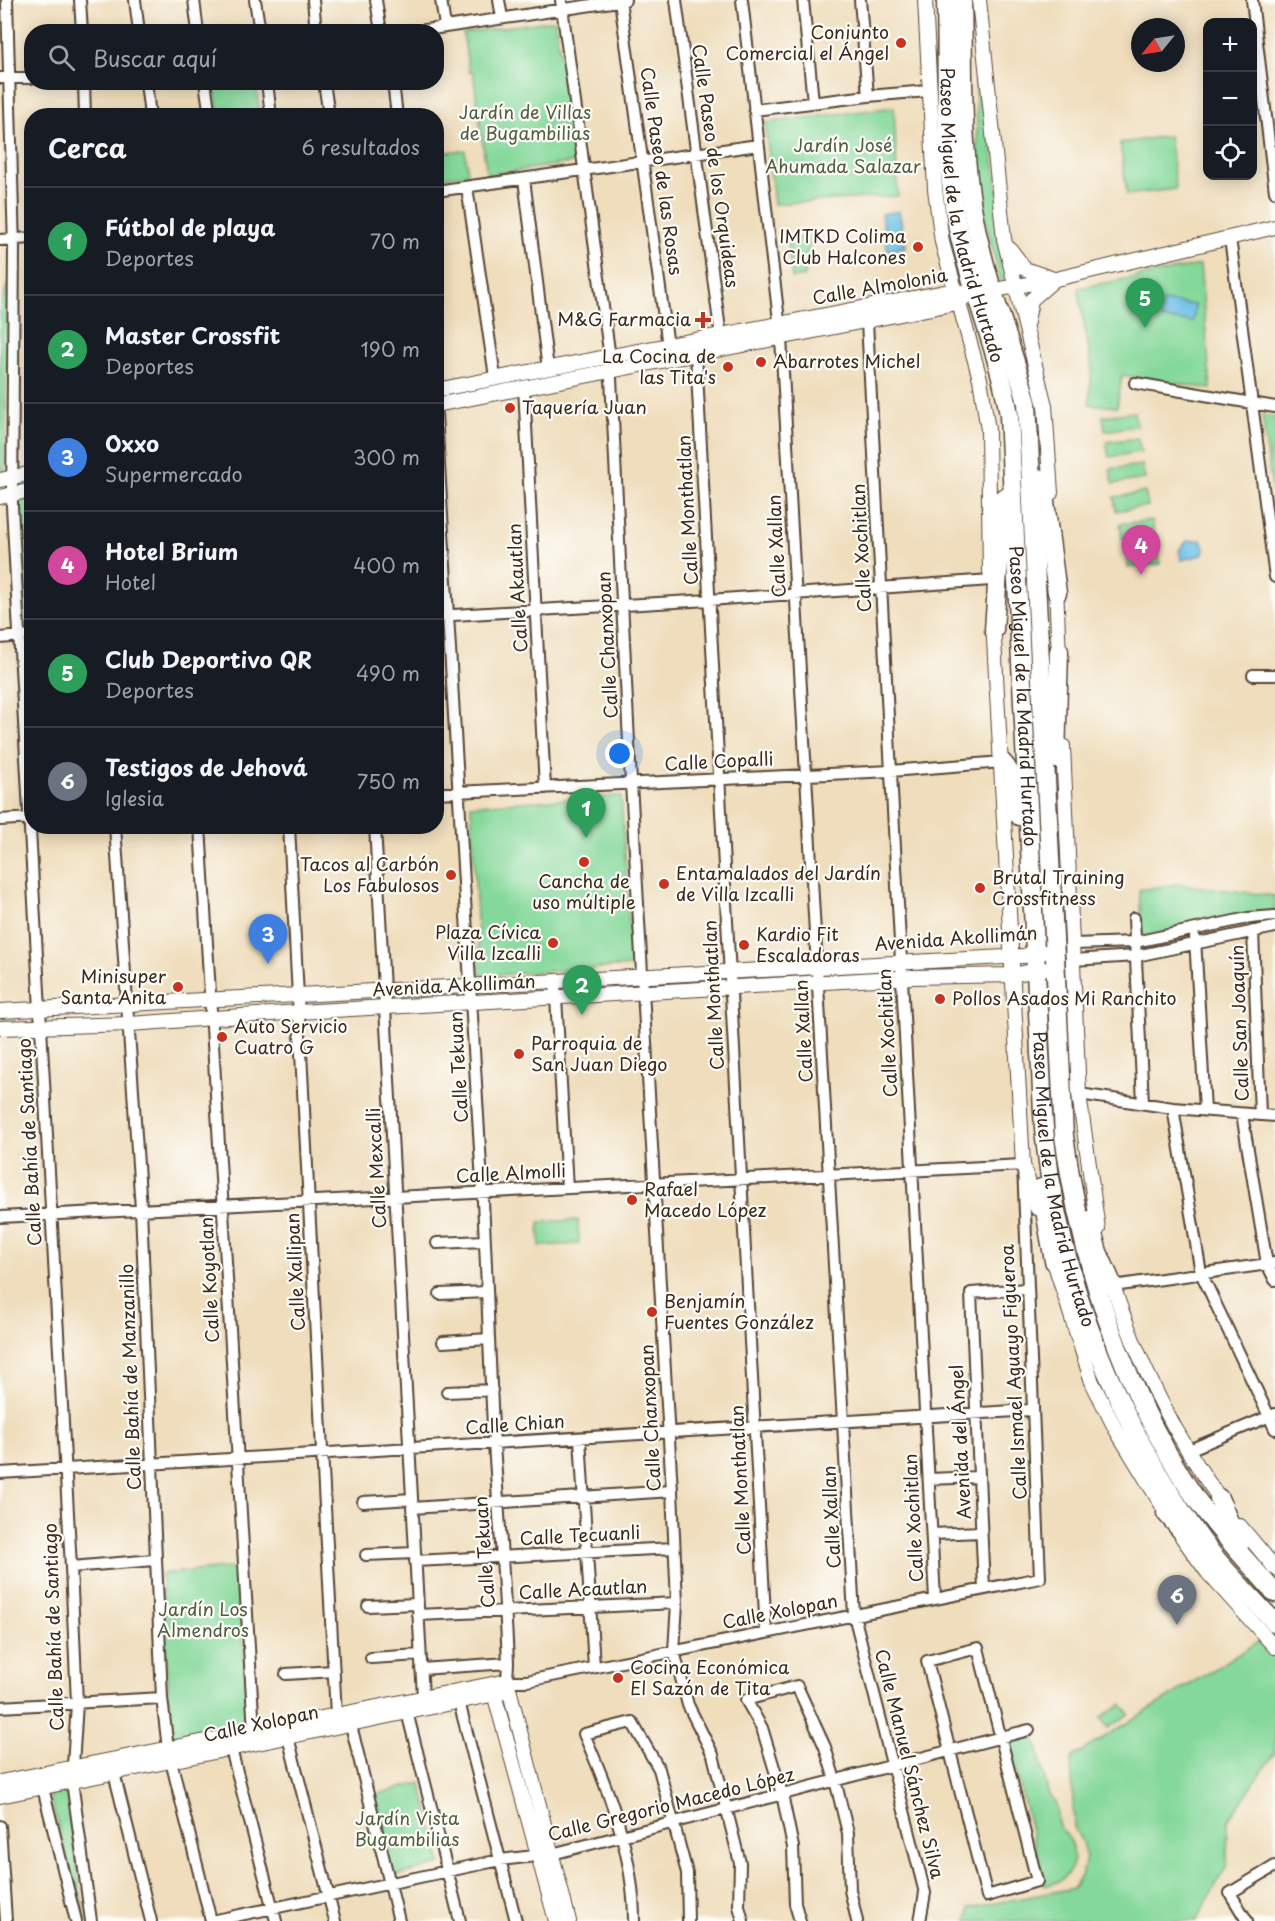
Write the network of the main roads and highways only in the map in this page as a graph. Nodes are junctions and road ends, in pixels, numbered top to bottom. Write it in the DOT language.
graph roads {
  1 [pos="945,0"];
  2 [pos="962,0"];
  3 [pos="978,292"];
  4 [pos="1027,403"];
  5 [pos="1009,415"];
  6 [pos="1057,593"];
  7 [pos="994,630"];
  8 [pos="1059,651"];
  9 [pos="1002,762"];
  10 [pos="1051,893"];
  11 [pos="1033,896"];
  12 [pos="1044,960"];
  13 [pos="1042,1073"];
  14 [pos="1064,1136"];
  15 [pos="1054,1261"];
  16 [pos="1113,1286"];
  17 [pos="1219,1498"];
  18 [pos="1166,1513"];
  19 [pos="1275,1581"];
  20 [pos="1275,1593"];
  21 [pos="1251,1596"];
  22 [pos="1275,1623"];
  1 -- 3 [label="highway, Paseo Miguel de la Madrid Hurtado"];
  2 -- 3 [label="highway, Paseo Miguel de la Madrid Hurtado"];
  3 -- 4 [label="highway, Paseo Miguel de la Madrid Hurtado"];
  3 -- 5 [label="highway, Paseo Miguel de la Madrid Hurtado"];
  4 -- 6 [label="highway"];
  4 -- 10 [label="highway, Paseo Miguel de la Madrid Hurtado"];
  5 -- 7 [label="highway"];
  5 -- 11 [label="highway, Paseo Miguel de la Madrid Hurtado"];
  8 -- 10 [label="highway"];
  9 -- 11 [label="highway"];
  10 -- 12 [label="highway, Paseo Miguel de la Madrid Hurtado"];
  11 -- 12 [label="highway, Paseo Miguel de la Madrid Hurtado"];
  12 -- 13 [label="highway, Paseo Miguel de la Madrid Hurtado"];
  12 -- 14 [label="highway, Paseo Miguel de la Madrid Hurtado"];
  13 -- 15 [label="highway"];
  13 -- 21 [label="highway, Paseo Miguel de la Madrid Hurtado"];
  14 -- 16 [label="highway"];
  14 -- 20 [label="highway, Paseo Miguel de la Madrid Hurtado"];
  17 -- 19 [label="highway"];
  18 -- 21 [label="highway"];
  21 -- 22 [label="highway, Paseo Miguel de la Madrid Hurtado"];
}
